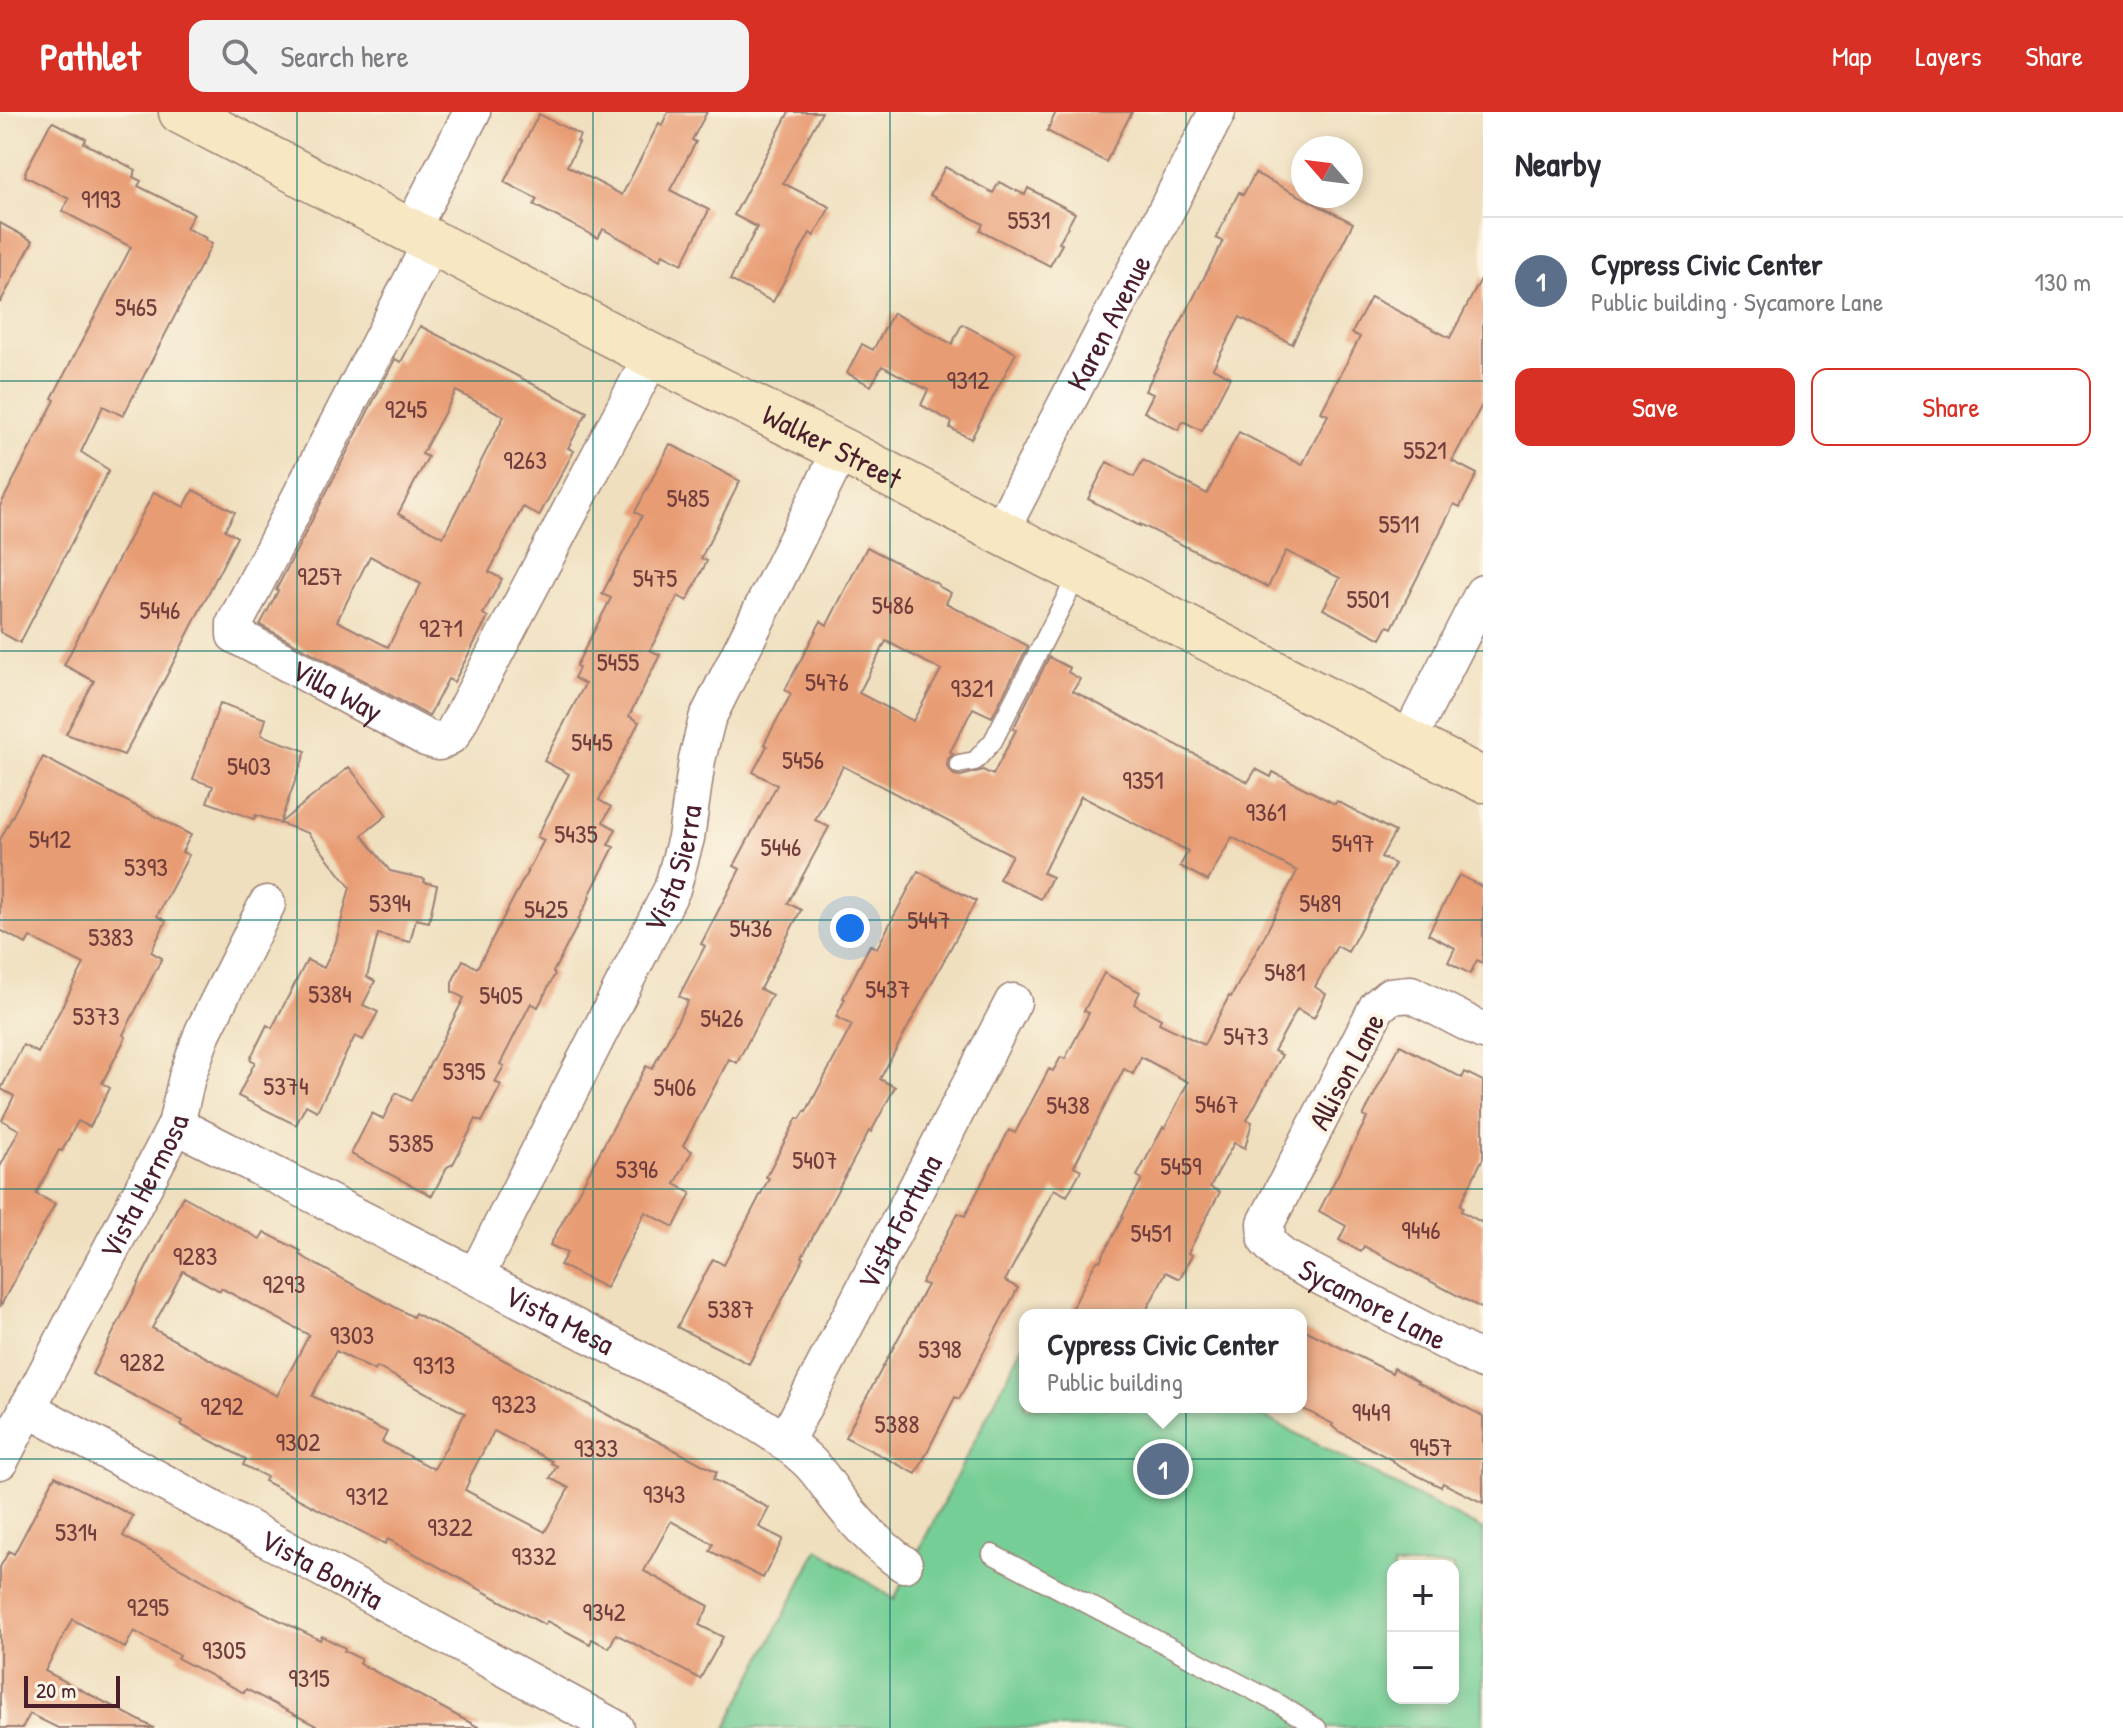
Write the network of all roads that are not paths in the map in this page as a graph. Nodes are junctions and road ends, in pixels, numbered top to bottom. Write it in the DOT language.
graph roads {
  1 [pos="181,112"];
  2 [pos="472,112"];
  3 [pos="1217,112"];
  4 [pos="422,235"];
  5 [pos="652,356"];
  6 [pos="841,450"];
  7 [pos="1000,532"];
  8 [pos="1079,572"];
  9 [pos="1483,593"];
  10 [pos="1408,741"];
  11 [pos="959,764"];
  12 [pos="1483,780"];
  13 [pos="267,904"];
  14 [pos="1013,1002"];
  15 [pos="1483,1031"];
  16 [pos="176,1125"];
  17 [pos="1267,1241"];
  18 [pos="476,1276"];
  19 [pos="1483,1361"];
  20 [pos="27,1408"];
  21 [pos="785,1442"];
  22 [pos="0,1461"];
  23 [pos="992,1554"];
  24 [pos="904,1564"];
  25 [pos="615,1728"];
  26 [pos="1317,1728"];
  1 -- 4 [label="main road, Walker Street"];
  2 -- 4 [label="street"];
  3 -- 7 [label="street, Karen Avenue"];
  4 -- 5 [label="main road, Walker Street"];
  4 -- 5 [label="street, Villa Way"];
  5 -- 6 [label="main road, Walker Street"];
  6 -- 7 [label="main road, Walker Street"];
  6 -- 18 [label="street, Vista Sierra"];
  7 -- 8 [label="main road, Walker Street"];
  8 -- 10 [label="main road, Walker Street"];
  8 -- 11 [label="lane"];
  9 -- 10 [label="street"];
  10 -- 12 [label="main road, Walker Street"];
  13 -- 16 [label="street, Vista Hermosa"];
  14 -- 21 [label="street, Vista Fortuna"];
  15 -- 17 [label="street, Allison Lane"];
  16 -- 18 [label="street, Vista Mesa"];
  16 -- 20 [label="street, Vista Hermosa"];
  17 -- 19 [label="street, Sycamore Lane"];
  18 -- 21 [label="street, Vista Mesa"];
  20 -- 22 [label="street, Vista Hermosa"];
  20 -- 25 [label="street, Vista Bonita"];
  21 -- 24 [label="street, Vista Mesa"];
  23 -- 26 [label="lane"];
}
